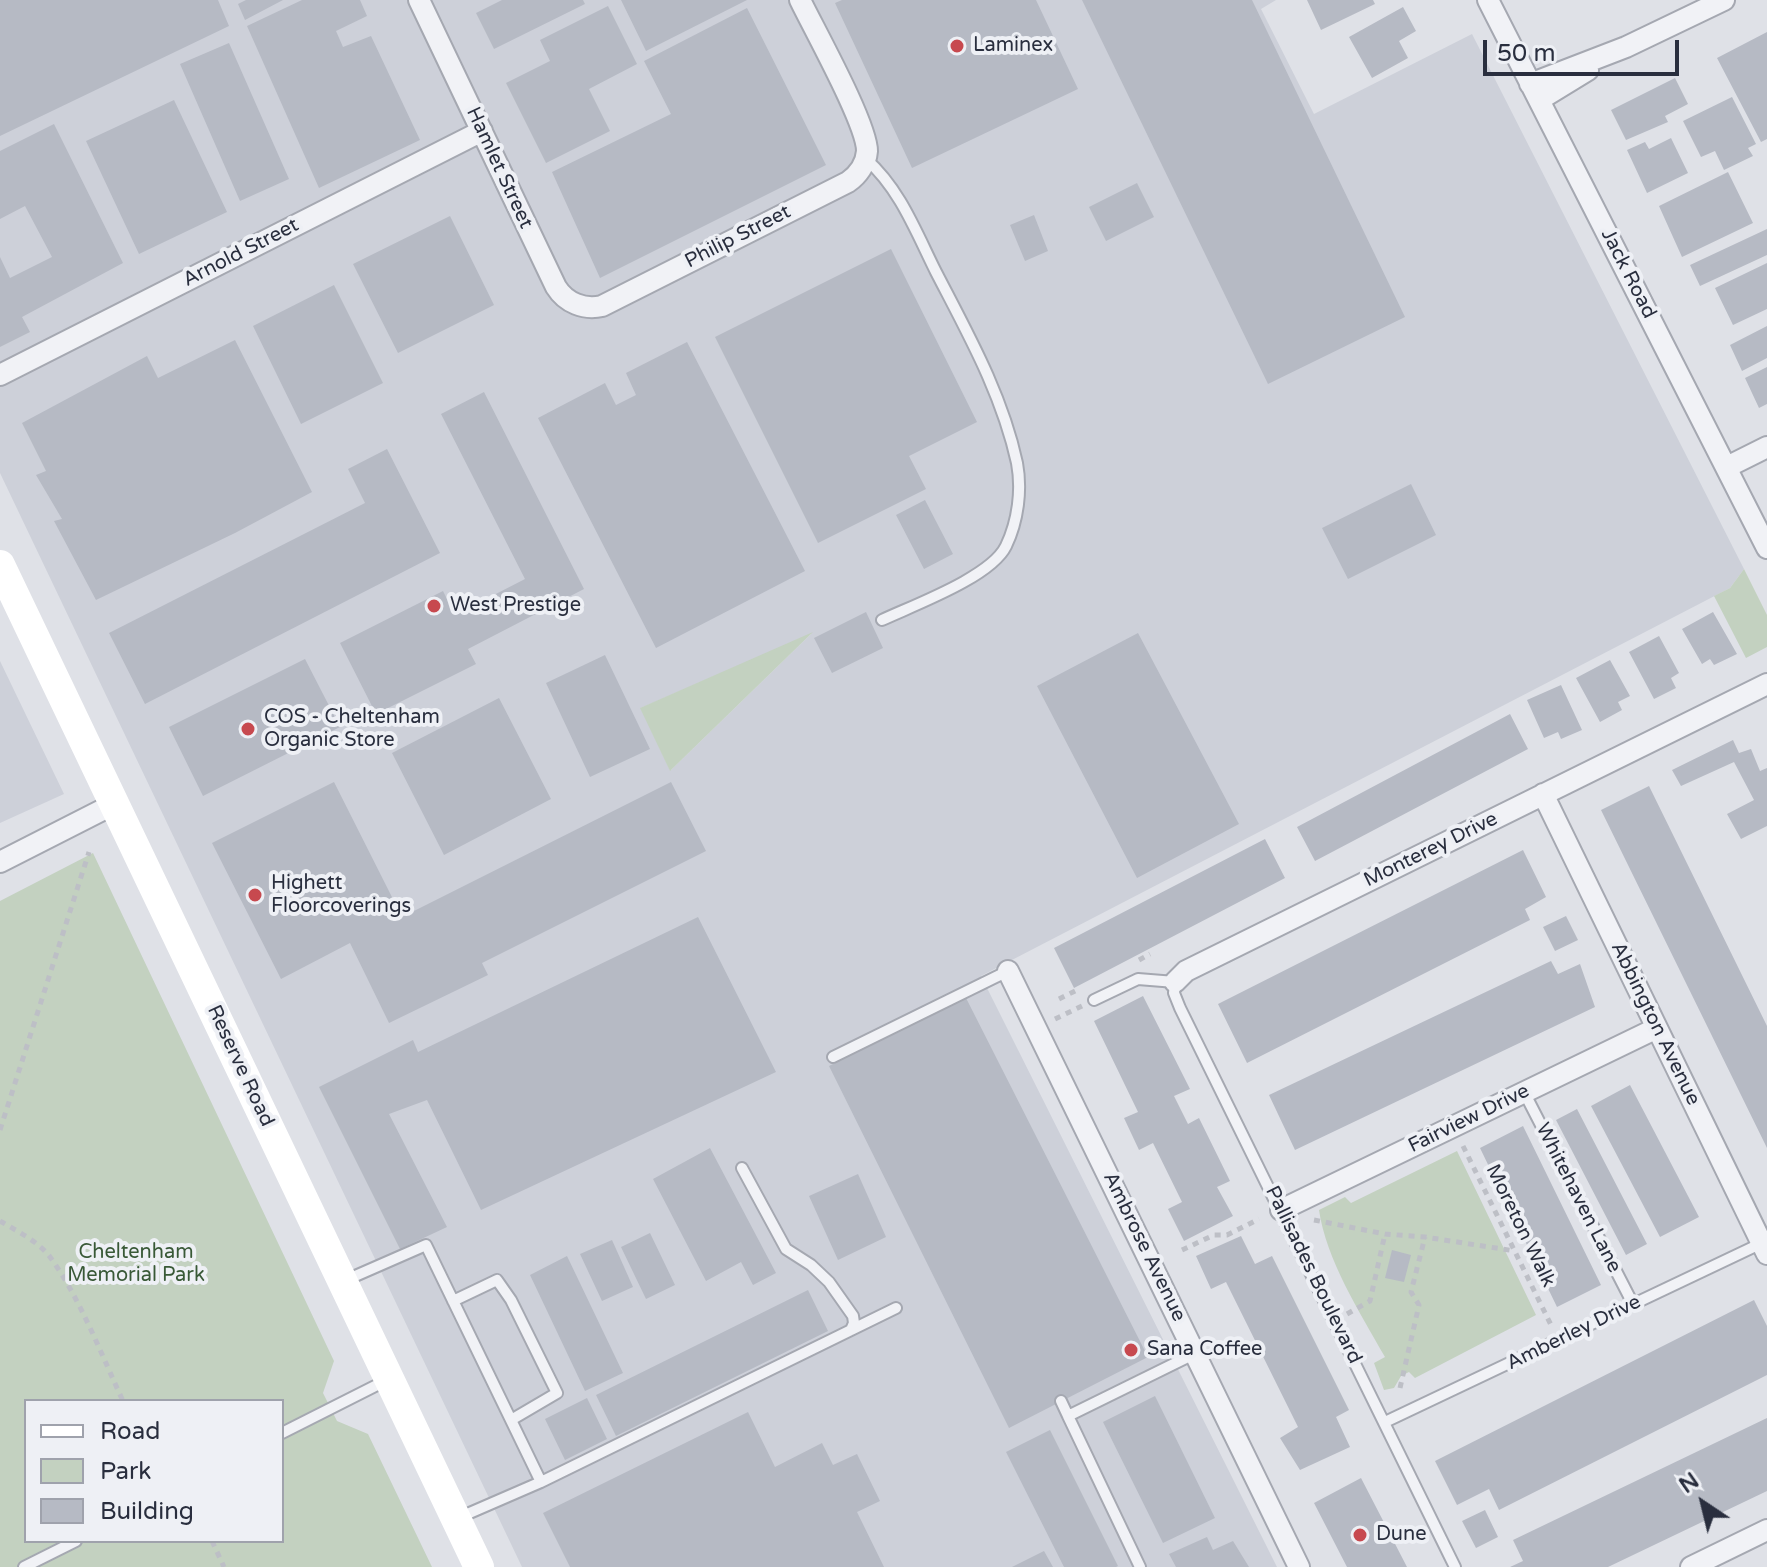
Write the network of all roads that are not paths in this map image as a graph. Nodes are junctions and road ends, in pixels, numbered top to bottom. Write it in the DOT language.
graph roads {
  1 [pos="419,0"];
  2 [pos="800,0"];
  3 [pos="1488,0"];
  4 [pos="1724,0"];
  5 [pos="1534,92"];
  6 [pos="482,131"];
  7 [pos="865,159"];
  8 [pos="602,306"];
  9 [pos="0,375"];
  10 [pos="1767,447"];
  11 [pos="1727,467"];
  12 [pos="1767,548"];
  13 [pos="0,565"];
  14 [pos="882,620"];
  15 [pos="1767,684"];
  16 [pos="1543,794"];
  17 [pos="114,804"];
  18 [pos="0,862"];
  19 [pos="1008,971"];
  20 [pos="1175,982"];
  21 [pos="1094,1000"];
  22 [pos="1657,1028"];
  23 [pos="833,1057"];
  24 [pos="1524,1092"];
  25 [pos="742,1168"];
  26 [pos="1281,1210"];
  27 [pos="1764,1248"];
  28 [pos="342,1281"];
  29 [pos="453,1301"];
  30 [pos="1633,1304"];
  31 [pos="896,1308"];
  32 [pos="851,1330"];
  33 [pos="1196,1353"];
  34 [pos="389,1379"];
  35 [pos="1061,1401"];
  36 [pos="1068,1416"];
  37 [pos="511,1420"];
  38 [pos="1385,1422"];
  39 [pos="284,1432"];
  40 [pos="541,1482"];
  41 [pos="456,1518"];
  42 [pos="1767,1530"];
  43 [pos="72,1543"];
  44 [pos="24,1567"];
  45 [pos="479,1567"];
  46 [pos="1140,1567"];
  47 [pos="1299,1567"];
  48 [pos="1455,1567"];
  49 [pos="1691,1567"];
  1 -- 6 [label="street, Hamlet Street"];
  2 -- 7 [label="street"];
  3 -- 5 [label="street, Jack Road"];
  4 -- 5 [label="street"];
  5 -- 11 [label="street, Jack Road"];
  6 -- 8 [label="street, Hamlet Street"];
  6 -- 9 [label="street, Arnold Street"];
  7 -- 8 [label="street, Philip Street"];
  7 -- 14 [label="lane"];
  10 -- 11 [label="street"];
  11 -- 12 [label="street, Jack Road"];
  13 -- 17 [label="street, Reserve Road"];
  15 -- 16 [label="street, Monterey Drive"];
  16 -- 20 [label="street, Monterey Drive"];
  16 -- 22 [label="street, Abbington Avenue"];
  17 -- 18 [label="street"];
  17 -- 28 [label="street, Reserve Road"];
  19 -- 23 [label="lane"];
  19 -- 33 [label="street, Ambrose Avenue"];
  20 -- 21 [label="lane"];
  20 -- 26 [label="lane, Pallisades Boulevard"];
  22 -- 24 [label="street, Fairview Drive"];
  22 -- 27 [label="street, Abbington Avenue"];
  24 -- 26 [label="street, Fairview Drive"];
  24 -- 30 [label="lane, Whitehaven Lane"];
  25 -- 32 [label="lane"];
  26 -- 38 [label="lane, Pallisades Boulevard"];
  27 -- 30 [label="lane, Amberley Drive"];
  28 -- 29 [label="lane"];
  28 -- 34 [label="street, Reserve Road"];
  29 -- 37 [label="lane"];
  29 -- 37 [label="lane"];
  30 -- 38 [label="lane, Amberley Drive"];
  31 -- 32 [label="lane"];
  32 -- 40 [label="lane"];
  33 -- 36 [label="lane"];
  33 -- 47 [label="street, Ambrose Avenue"];
  34 -- 39 [label="lane"];
  34 -- 41 [label="street, Reserve Road"];
  35 -- 36 [label="lane"];
  36 -- 46 [label="lane"];
  37 -- 40 [label="lane"];
  38 -- 48 [label="lane, Pallisades Boulevard"];
  40 -- 41 [label="lane"];
  41 -- 45 [label="street, Reserve Road"];
  42 -- 49 [label="street"];
  43 -- 44 [label="lane"];
}
